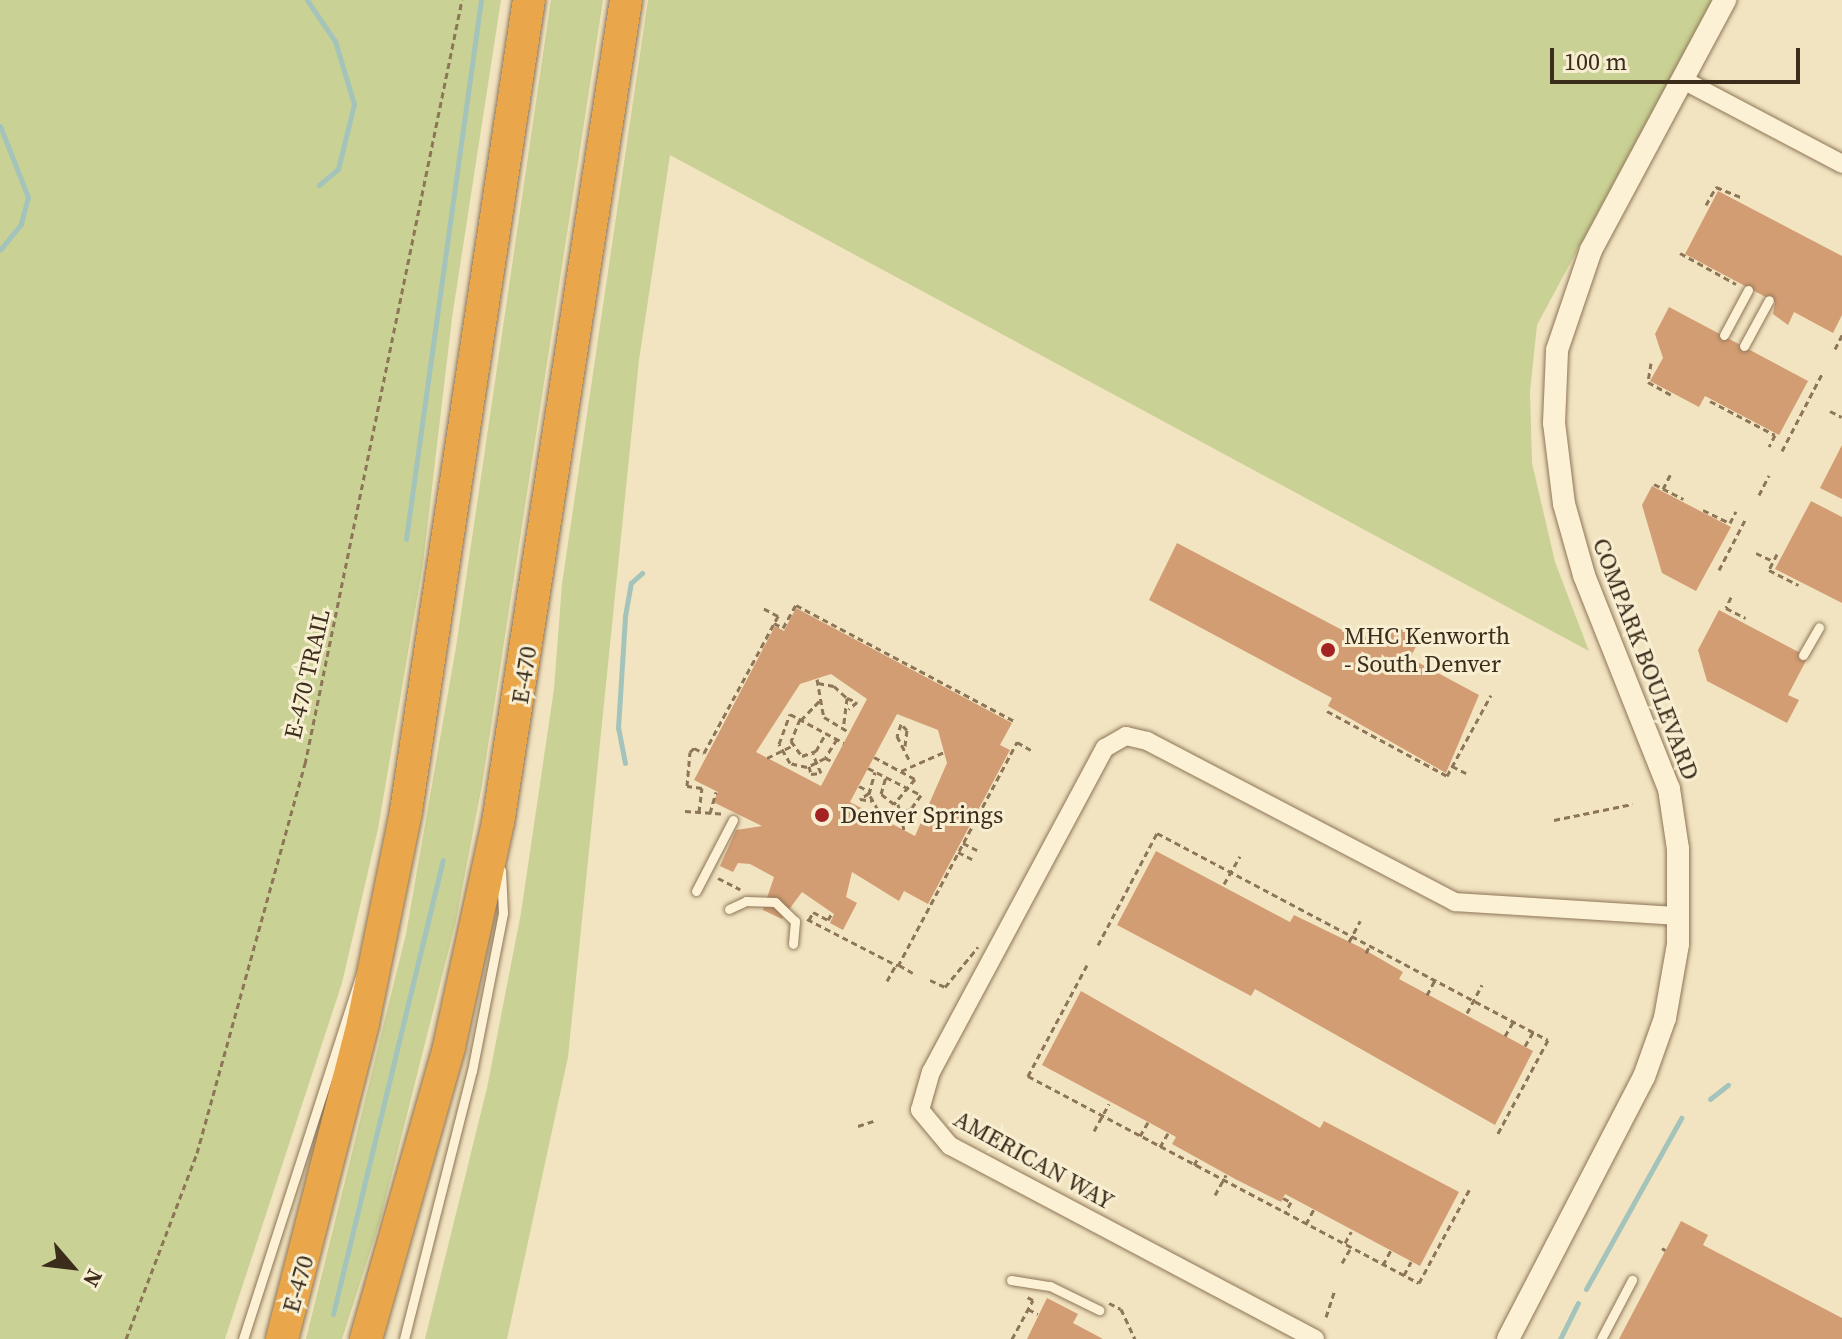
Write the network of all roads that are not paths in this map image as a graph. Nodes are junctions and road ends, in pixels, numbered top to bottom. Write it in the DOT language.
graph roads {
  1 [pos="529,0"];
  2 [pos="626,0"];
  3 [pos="1725,0"];
  4 [pos="1683,80"];
  5 [pos="1842,164"];
  6 [pos="1745,289"];
  7 [pos="1769,300"];
  8 [pos="1724,335"];
  9 [pos="1744,346"];
  10 [pos="1819,627"];
  11 [pos="1803,655"];
  12 [pos="733,820"];
  13 [pos="498,823"];
  14 [pos="696,891"];
  15 [pos="729,909"];
  16 [pos="1679,916"];
  17 [pos="382,934"];
  18 [pos="793,944"];
  19 [pos="1011,1280"];
  20 [pos="1632,1280"];
  21 [pos="1099,1310"];
  22 [pos="243,1339"];
  23 [pos="282,1339"];
  24 [pos="366,1339"];
  25 [pos="404,1339"];
  26 [pos="1315,1339"];
  27 [pos="1508,1339"];
  28 [pos="1601,1339"];
  1 -- 17 [label="highway, E-470"];
  2 -- 13 [label="highway, E-470"];
  3 -- 4 [label="street, COMPARK BOULEVARD"];
  4 -- 5 [label="street"];
  4 -- 16 [label="street, COMPARK BOULEVARD"];
  6 -- 8 [label="lane"];
  7 -- 9 [label="lane"];
  10 -- 11 [label="lane"];
  12 -- 14 [label="lane"];
  13 -- 24 [label="highway, E-470"];
  13 -- 25 [label="lane"];
  15 -- 18 [label="lane"];
  16 -- 26 [label="street, AMERICAN WAY"];
  16 -- 27 [label="street, COMPARK BOULEVARD"];
  17 -- 22 [label="lane"];
  17 -- 23 [label="highway, E-470"];
  19 -- 21 [label="lane"];
  20 -- 28 [label="lane"];
}
